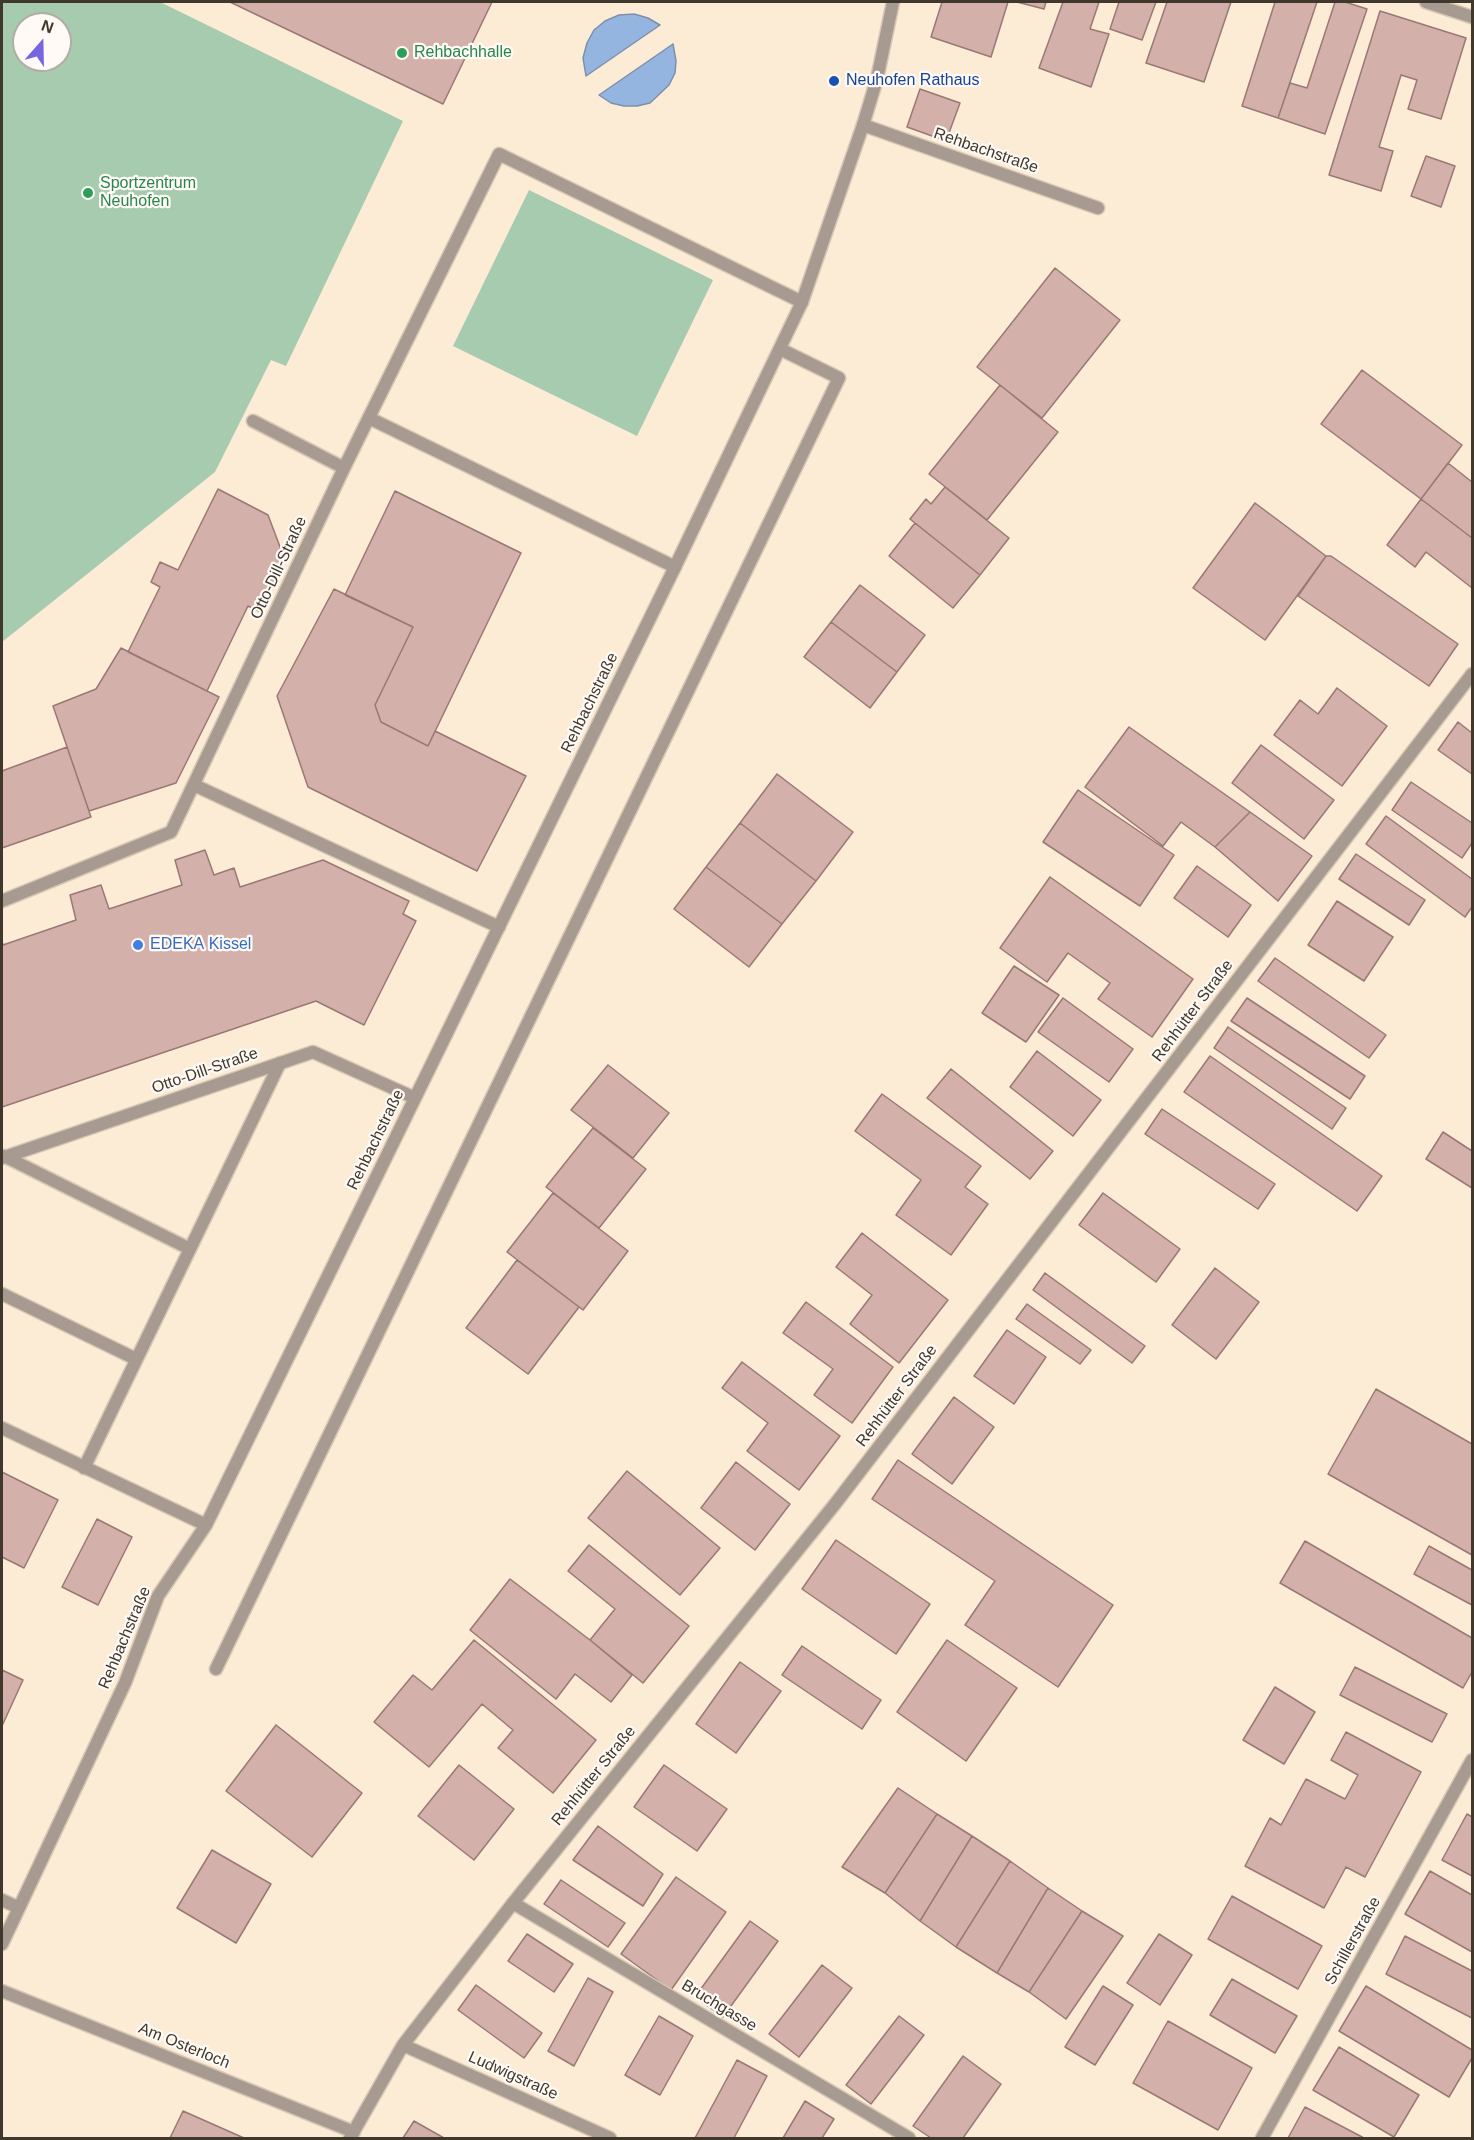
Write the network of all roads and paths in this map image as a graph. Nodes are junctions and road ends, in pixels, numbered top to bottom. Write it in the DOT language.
graph roads {
  1 [pos="892,2"];
  2 [pos="1426,2"];
  3 [pos="1473,17"];
  4 [pos="864,125"];
  5 [pos="1098,208"];
  6 [pos="802,302"];
  7 [pos="780,349"];
  8 [pos="369,418"];
  9 [pos="253,421"];
  10 [pos="344,468"];
  11 [pos="675,567"];
  12 [pos="1473,674"];
  13 [pos="194,785"];
  14 [pos="2,901"];
  15 [pos="499,927"];
  16 [pos="280,1063"];
  17 [pos="415,1098"];
  18 [pos="3,1157"];
  19 [pos="190,1249"];
  20 [pos="2,1294"];
  21 [pos="136,1359"];
  22 [pos="2,1428"];
  23 [pos="84,1468"];
  24 [pos="206,1525"];
  25 [pos="216,1669"];
  26 [pos="1473,1760"];
  27 [pos="2,1900"];
  28 [pos="513,1903"];
  29 [pos="17,1908"];
  30 [pos="2,1944"];
  31 [pos="2,1991"];
  32 [pos="403,2044"];
  33 [pos="352,2135"];
  34 [pos="610,2139"];
  35 [pos="909,2139"];
  36 [pos="1262,2139"];
  1 -- 4 [label="street, Rehbachstraße"];
  2 -- 3 [label="street"];
  4 -- 5 [label="street, Rehbachstraße"];
  4 -- 6 [label="street, Rehbachstraße"];
  6 -- 7 [label="street, Rehbachstraße"];
  6 -- 8 [label="street, Otto-Dill-Straße"];
  7 -- 11 [label="street, Rehbachstraße"];
  7 -- 25 [label="street"];
  8 -- 10 [label="street, Otto-Dill-Straße"];
  8 -- 11 [label="street"];
  9 -- 10 [label="street"];
  10 -- 13 [label="street, Otto-Dill-Straße"];
  11 -- 15 [label="street, Rehbachstraße"];
  12 -- 28 [label="street, Rehhütter Straße"];
  13 -- 14 [label="street, Otto-Dill-Straße"];
  13 -- 15 [label="street"];
  15 -- 17 [label="street, Rehbachstraße"];
  16 -- 17 [label="street, Otto-Dill-Straße"];
  16 -- 18 [label="street, Otto-Dill-Straße"];
  16 -- 19 [label="street"];
  17 -- 24 [label="street, Rehbachstraße"];
  18 -- 19 [label="street"];
  19 -- 21 [label="street"];
  20 -- 21 [label="street"];
  21 -- 23 [label="street"];
  22 -- 23 [label="street"];
  23 -- 24 [label="street"];
  24 -- 29 [label="street, Rehbachstraße"];
  26 -- 36 [label="street, Schillerstraße"];
  27 -- 29 [label="street"];
  28 -- 32 [label="street, Rehhütter Straße"];
  28 -- 35 [label="street, Bruchgasse"];
  29 -- 30 [label="street, Rehbachstraße"];
  31 -- 33 [label="street, Am Osterloch"];
  32 -- 33 [label="street, Rehhütter Straße"];
  32 -- 34 [label="street, Ludwigstraße"];
}
